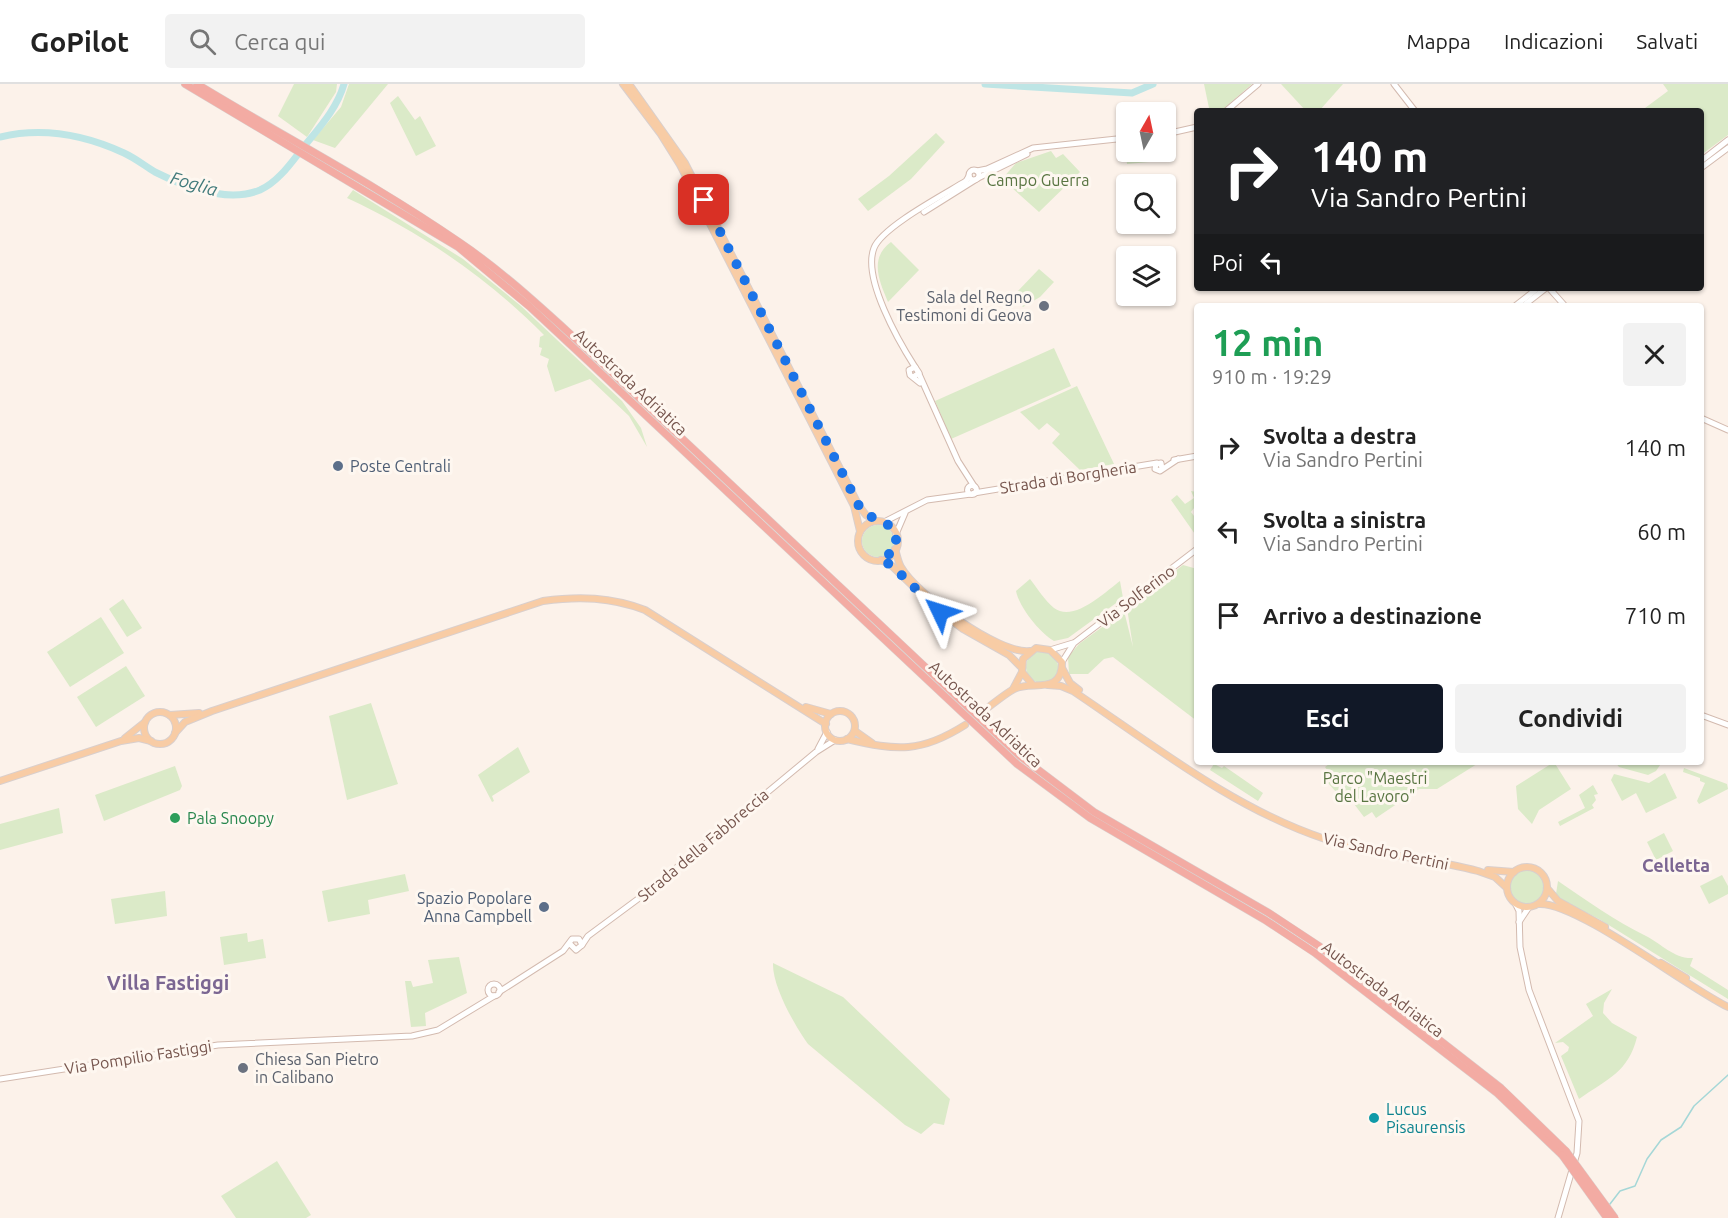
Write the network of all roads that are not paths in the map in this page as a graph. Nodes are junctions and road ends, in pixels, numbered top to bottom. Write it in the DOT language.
graph roads {
  1 [pos="184,84"];
  2 [pos="197,84"];
  3 [pos="623,84"];
  4 [pos="629,84"];
  5 [pos="1258,84"];
  6 [pos="1396,84"];
  7 [pos="1230,108"];
  8 [pos="1413,108"];
  9 [pos="257,124"];
  10 [pos="1194,128"];
  11 [pos="1176,132"];
  12 [pos="1116,139"];
  13 [pos="1728,141"];
  14 [pos="1054,145"];
  15 [pos="1728,148"];
  16 [pos="1704,159"];
  17 [pos="1704,166"];
  18 [pos="974,178"];
  19 [pos="1534,291"];
  20 [pos="1544,291"];
  21 [pos="1551,291"];
  22 [pos="1556,291"];
  23 [pos="1559,298"];
  24 [pos="1519,303"];
  25 [pos="1527,303"];
  26 [pos="1563,303"];
  27 [pos="1704,419"];
  28 [pos="1728,430"];
  29 [pos="1194,456"];
  30 [pos="971,490"];
  31 [pos="905,512"];
  32 [pos="876,521"];
  33 [pos="884,522"];
  34 [pos="861,531"];
  35 [pos="896,534"];
  36 [pos="896,549"];
  37 [pos="1194,551"];
  38 [pos="881,560"];
  39 [pos="1074,643"];
  40 [pos="1050,650"];
  41 [pos="1030,651"];
  42 [pos="1062,665"];
  43 [pos="1022,670"];
  44 [pos="1032,684"];
  45 [pos="1048,686"];
  46 [pos="1013,689"];
  47 [pos="787,699"];
  48 [pos="212,711"];
  49 [pos="982,712"];
  50 [pos="831,714"];
  51 [pos="170,715"];
  52 [pos="1704,716"];
  53 [pos="145,722"];
  54 [pos="826,724"];
  55 [pos="965,725"];
  56 [pos="1728,725"];
  57 [pos="855,731"];
  58 [pos="827,732"];
  59 [pos="175,733"];
  60 [pos="847,739"];
  61 [pos="835,740"];
  62 [pos="121,741"];
  63 [pos="151,741"];
  64 [pos="878,746"];
  65 [pos="816,752"];
  66 [pos="0,781"];
  67 [pos="1514,872"];
  68 [pos="1507,888"];
  69 [pos="1547,888"];
  70 [pos="1515,903"];
  71 [pos="1539,904"];
  72 [pos="1529,907"];
  73 [pos="1519,922"];
  74 [pos="581,942"];
  75 [pos="571,946"];
  76 [pos="495,992"];
  77 [pos="1728,1004"];
  78 [pos="0,1079"];
  79 [pos="1564,1153"];
  80 [pos="1558,1218"];
  81 [pos="1607,1218"];
  82 [pos="1615,1218"];
  1 -- 9 [label="highway, Autostrada Adriatica"];
  2 -- 9 [label="highway, Autostrada Adriatica"];
  3 -- 34 [label="main road"];
  4 -- 32 [label="main road"];
  5 -- 7 [label="street"];
  6 -- 8 [label="street"];
  9 -- 79 [label="highway, Autostrada Adriatica"];
  10 -- 11 [label="street"];
  12 -- 14 [label="street"];
  13 -- 16 [label="street"];
  14 -- 18 [label="street"];
  14 -- 18 [label="street"];
  15 -- 17 [label="street"];
  18 -- 30 [label="street"];
  19 -- 24 [label="street"];
  20 -- 25 [label="street"];
  21 -- 23 [label="street"];
  22 -- 23 [label="street"];
  23 -- 26 [label="street"];
  27 -- 28 [label="street"];
  29 -- 30 [label="street, Strada di Borgheria"];
  30 -- 31 [label="street, Strada di Borgheria"];
  31 -- 33 [label="street, Strada di Borgheria"];
  31 -- 35 [label="street"];
  32 -- 33 [label="main road"];
  32 -- 34 [label="main road"];
  33 -- 35 [label="main road"];
  34 -- 38 [label="main road"];
  35 -- 36 [label="main road"];
  36 -- 38 [label="main road"];
  36 -- 41 [label="main road"];
  37 -- 39 [label="street, Via Solferino"];
  38 -- 43 [label="main road"];
  39 -- 40 [label="street, Via Solferino"];
  39 -- 42 [label="street, Via Solferino"];
  40 -- 41 [label="main road"];
  40 -- 42 [label="main road, Via Sandro Pertini"];
  41 -- 43 [label="main road"];
  42 -- 45 [label="main road"];
  42 -- 67 [label="main road, Via Sandro Pertini"];
  43 -- 44 [label="main road"];
  43 -- 46 [label="main road"];
  44 -- 45 [label="main road, Via Sandro Pertini"];
  44 -- 46 [label="main road"];
  45 -- 68 [label="main road, Via Sandro Pertini"];
  46 -- 49 [label="main road"];
  47 -- 48 [label="main road"];
  47 -- 50 [label="main road"];
  47 -- 54 [label="main road"];
  48 -- 51 [label="main road"];
  48 -- 59 [label="main road"];
  50 -- 54 [label="main road"];
  50 -- 57 [label="main road"];
  51 -- 53 [label="main road"];
  51 -- 59 [label="main road"];
  52 -- 56 [label="street"];
  53 -- 62 [label="main road"];
  53 -- 63 [label="main road"];
  54 -- 58 [label="main road"];
  55 -- 64 [label="main road"];
  57 -- 60 [label="main road"];
  57 -- 64 [label="main road"];
  58 -- 61 [label="main road"];
  58 -- 65 [label="street, Strada della Fabbreccia"];
  59 -- 63 [label="main road"];
  60 -- 61 [label="main road"];
  60 -- 64 [label="main road"];
  61 -- 65 [label="street, Strada della Fabbreccia"];
  62 -- 63 [label="main road"];
  62 -- 66 [label="main road"];
  65 -- 74 [label="street, Strada della Fabbreccia"];
  67 -- 68 [label="main road"];
  67 -- 69 [label="main road"];
  68 -- 70 [label="main road"];
  69 -- 71 [label="main road"];
  69 -- 77 [label="main road"];
  70 -- 72 [label="main road"];
  70 -- 73 [label="street"];
  71 -- 72 [label="main road"];
  71 -- 77 [label="main road"];
  72 -- 73 [label="street"];
  73 -- 80 [label="street"];
  74 -- 75 [label="street, Strada della Fabbreccia"];
  74 -- 75 [label="street, Strada della Fabbreccia"];
  75 -- 76 [label="street, Strada della Fabbreccia"];
  76 -- 78 [label="street, Via Pompilio Fastiggi"];
  79 -- 81 [label="highway, Autostrada Adriatica, bridge"];
  79 -- 82 [label="highway, Autostrada Adriatica, bridge"];
}
